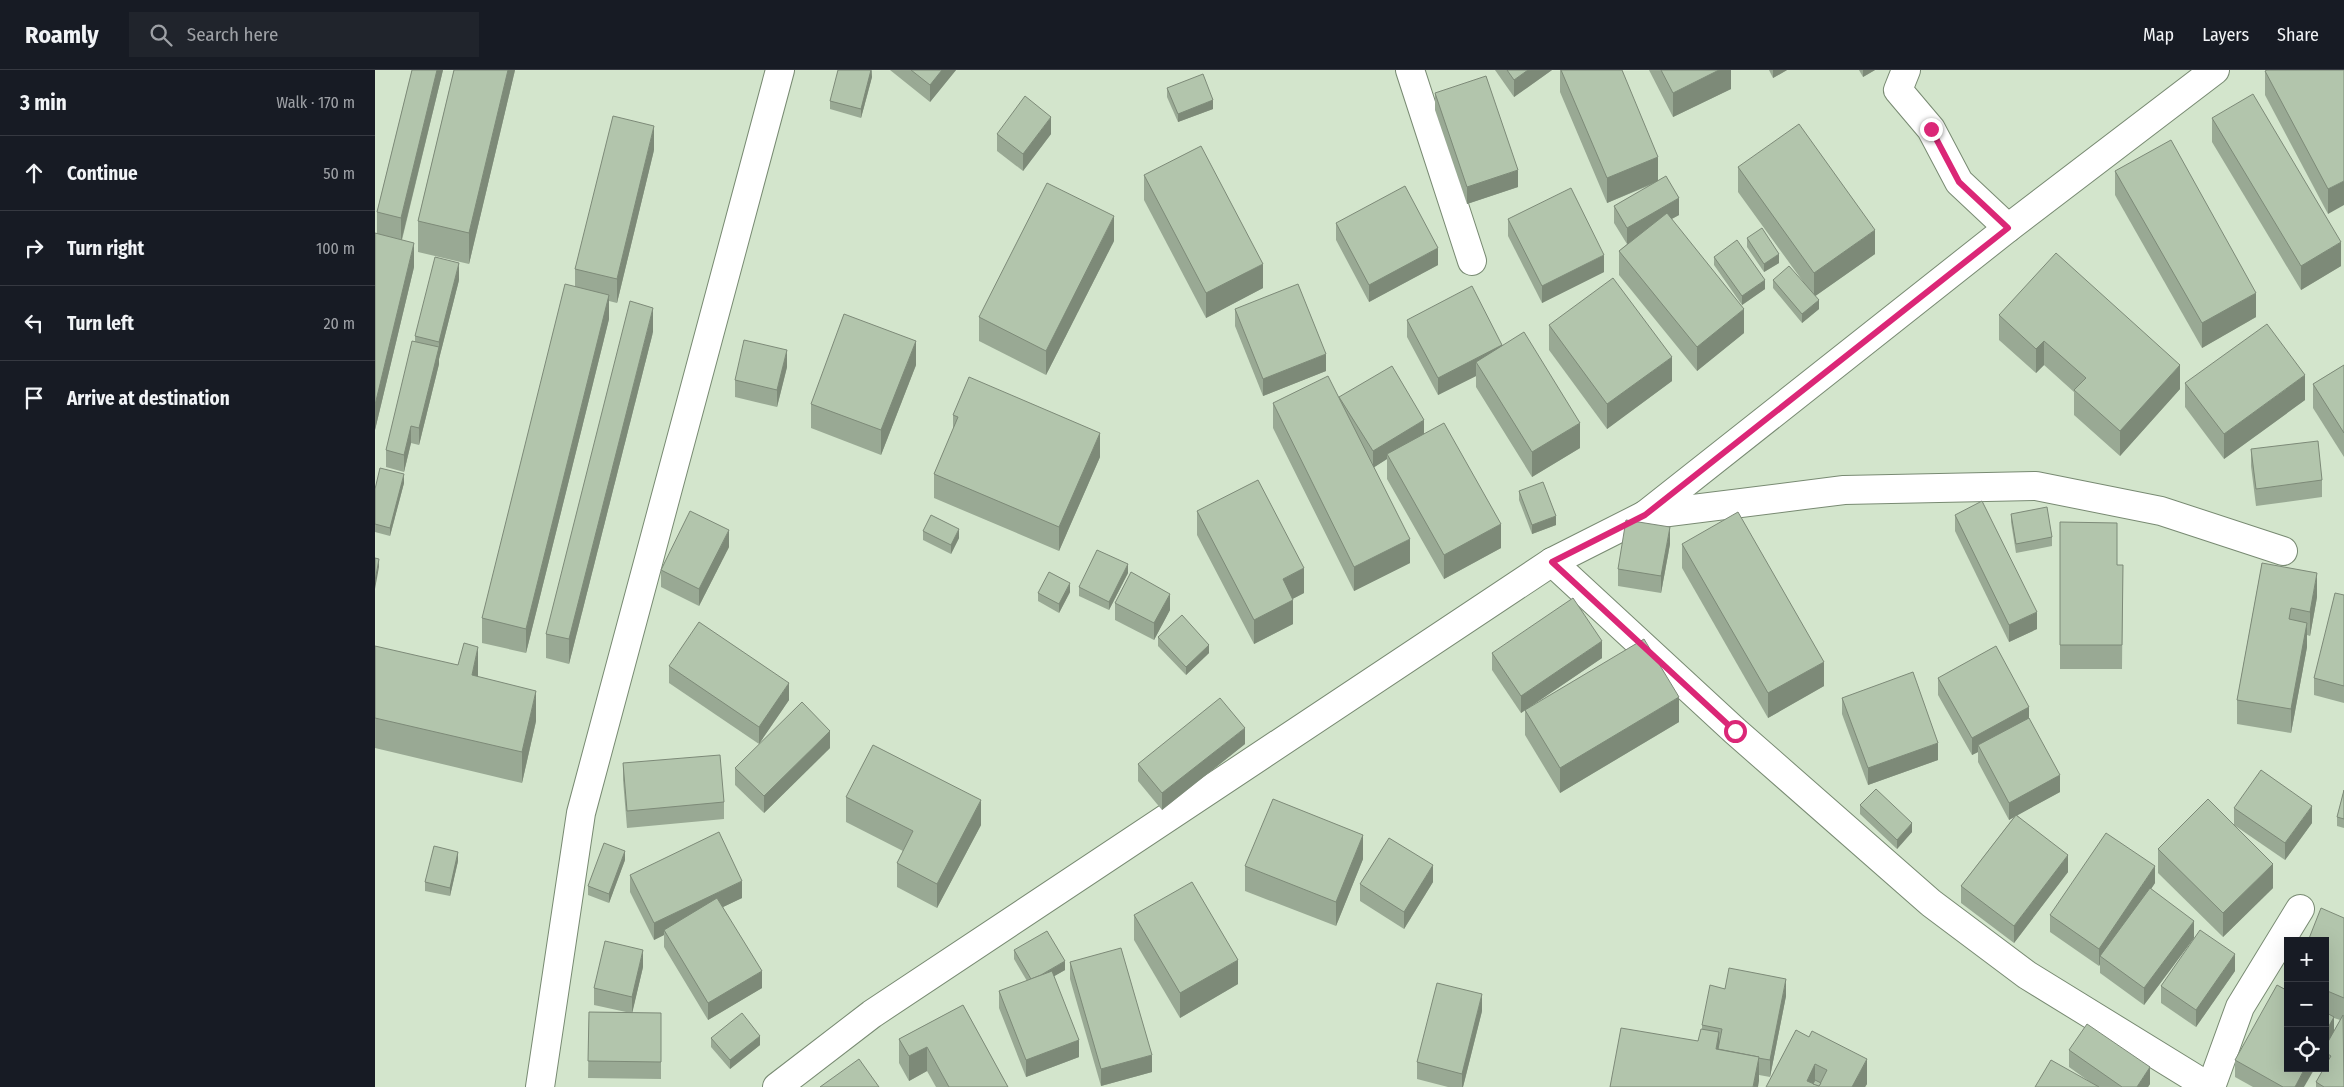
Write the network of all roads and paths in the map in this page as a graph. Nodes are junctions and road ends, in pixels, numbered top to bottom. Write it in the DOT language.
graph roads {
  1 [pos="780,70"];
  2 [pos="1410,70"];
  3 [pos="1906,70"];
  4 [pos="2215,70"];
  5 [pos="2008,228"];
  6 [pos="1472,261"];
  7 [pos="1645,515"];
  8 [pos="2283,551"];
  9 [pos="1552,562"];
  10 [pos="2300,908"];
  11 [pos="2172,1078"];
  12 [pos="540,1087"];
  13 [pos="777,1087"];
  14 [pos="2210,1087"];
  1 -- 12 [label="street"];
  2 -- 6 [label="street"];
  3 -- 5 [label="street"];
  4 -- 5 [label="street"];
  5 -- 7 [label="street"];
  7 -- 8 [label="street"];
  7 -- 9 [label="street"];
  9 -- 11 [label="street"];
  9 -- 13 [label="street"];
  10 -- 14 [label="street"];
  11 -- 14 [label="street"];
}
